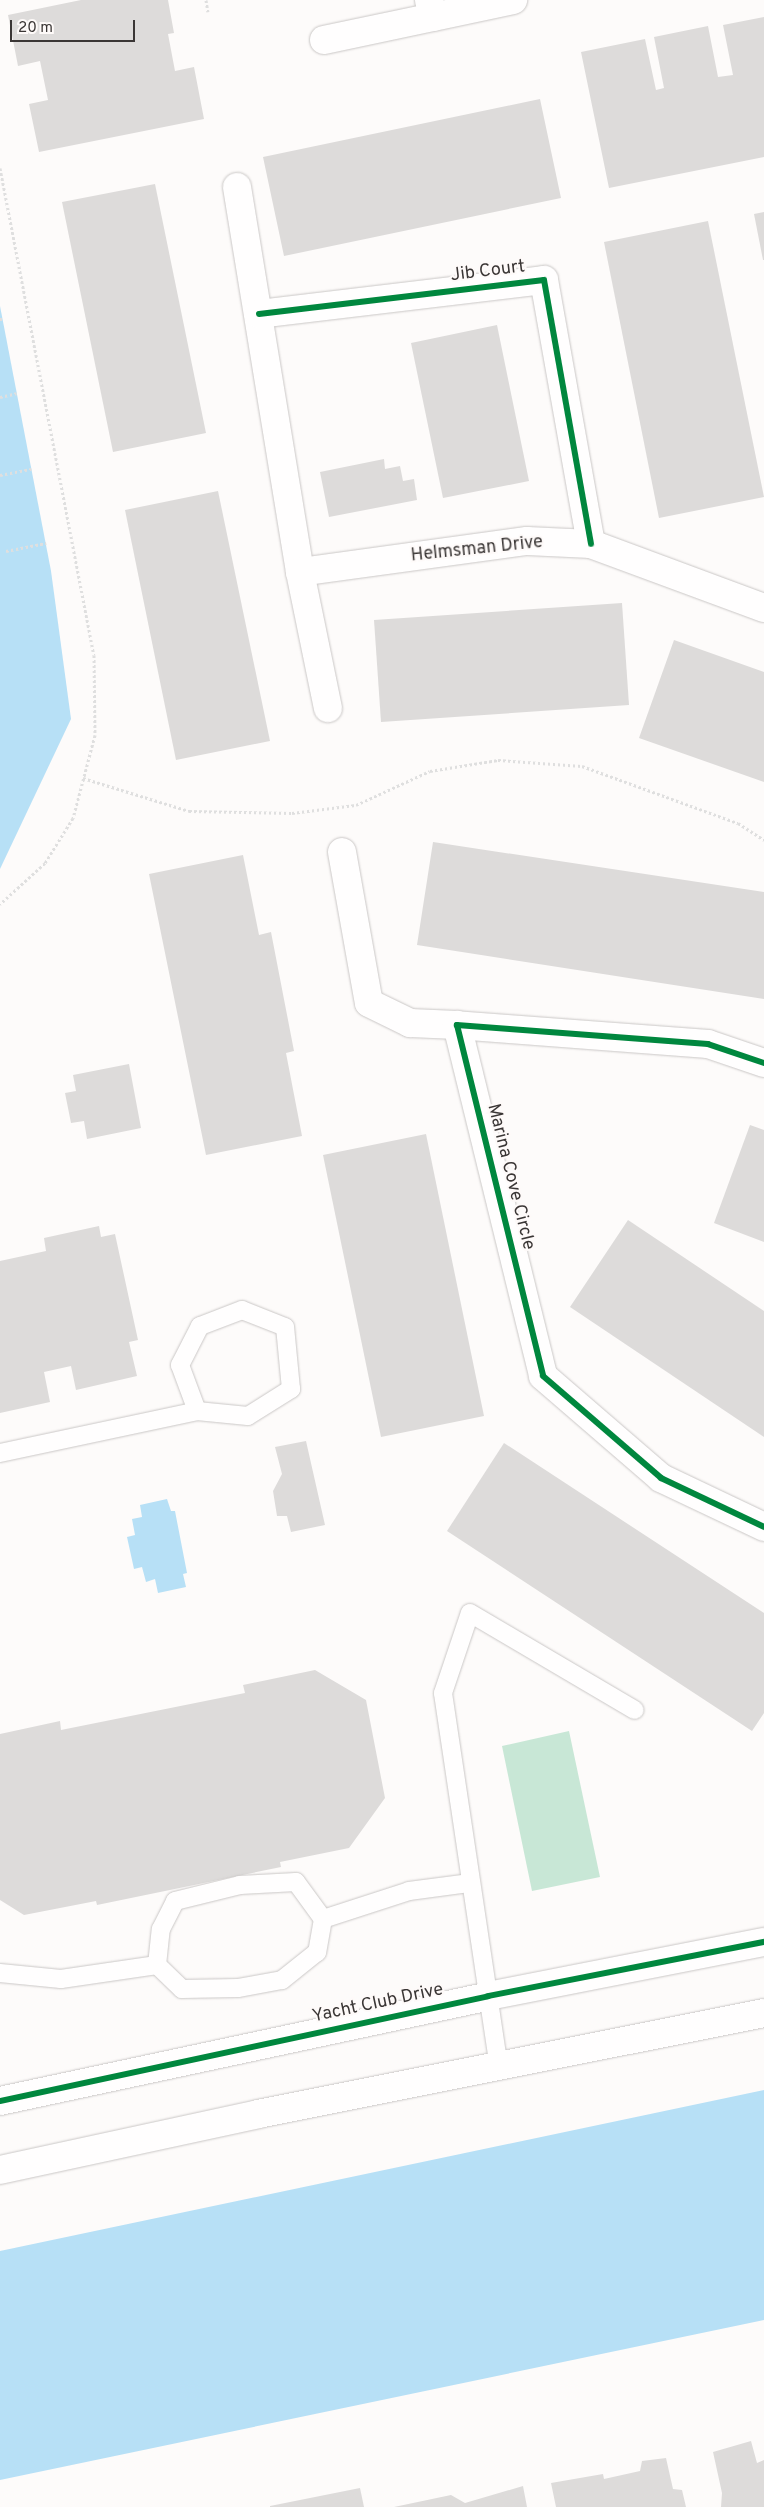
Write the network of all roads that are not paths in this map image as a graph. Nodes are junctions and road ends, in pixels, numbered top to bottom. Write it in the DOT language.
graph roads {
  1 [pos="513,0"];
  2 [pos="431,9"];
  3 [pos="324,40"];
  4 [pos="237,187"];
  5 [pos="259,314"];
  6 [pos="591,544"];
  7 [pos="300,572"];
  8 [pos="764,608"];
  9 [pos="328,708"];
  10 [pos="342,852"];
  11 [pos="456,1025"];
  12 [pos="764,1063"];
  13 [pos="197,1411"];
  14 [pos="0,1453"];
  15 [pos="764,1528"];
  16 [pos="635,1710"];
  17 [pos="470,1883"];
  18 [pos="323,1919"];
  19 [pos="764,1942"];
  20 [pos="157,1965"];
  21 [pos="0,1973"];
  22 [pos="488,1996"];
  23 [pos="764,2013"];
  24 [pos="499,2068"];
  25 [pos="0,2101"];
  26 [pos="0,2170"];
  1 -- 2 [label="street"];
  2 -- 3 [label="street"];
  4 -- 5 [label="street"];
  5 -- 6 [label="street, Jib Court"];
  5 -- 7 [label="street"];
  6 -- 7 [label="street, Helmsman Drive"];
  6 -- 8 [label="street, Helmsman Drive"];
  7 -- 9 [label="street"];
  10 -- 11 [label="street"];
  11 -- 12 [label="street"];
  11 -- 15 [label="street, Marina Cove Circle"];
  13 -- 13 [label="lane"];
  13 -- 14 [label="lane"];
  16 -- 17 [label="lane"];
  17 -- 18 [label="lane"];
  17 -- 22 [label="lane"];
  18 -- 20 [label="lane"];
  18 -- 20 [label="lane"];
  19 -- 22 [label="street, Yacht Club Drive"];
  20 -- 21 [label="lane"];
  22 -- 24 [label="lane"];
  22 -- 25 [label="street, Yacht Club Drive"];
  23 -- 24 [label="street"];
  24 -- 26 [label="street"];
}
